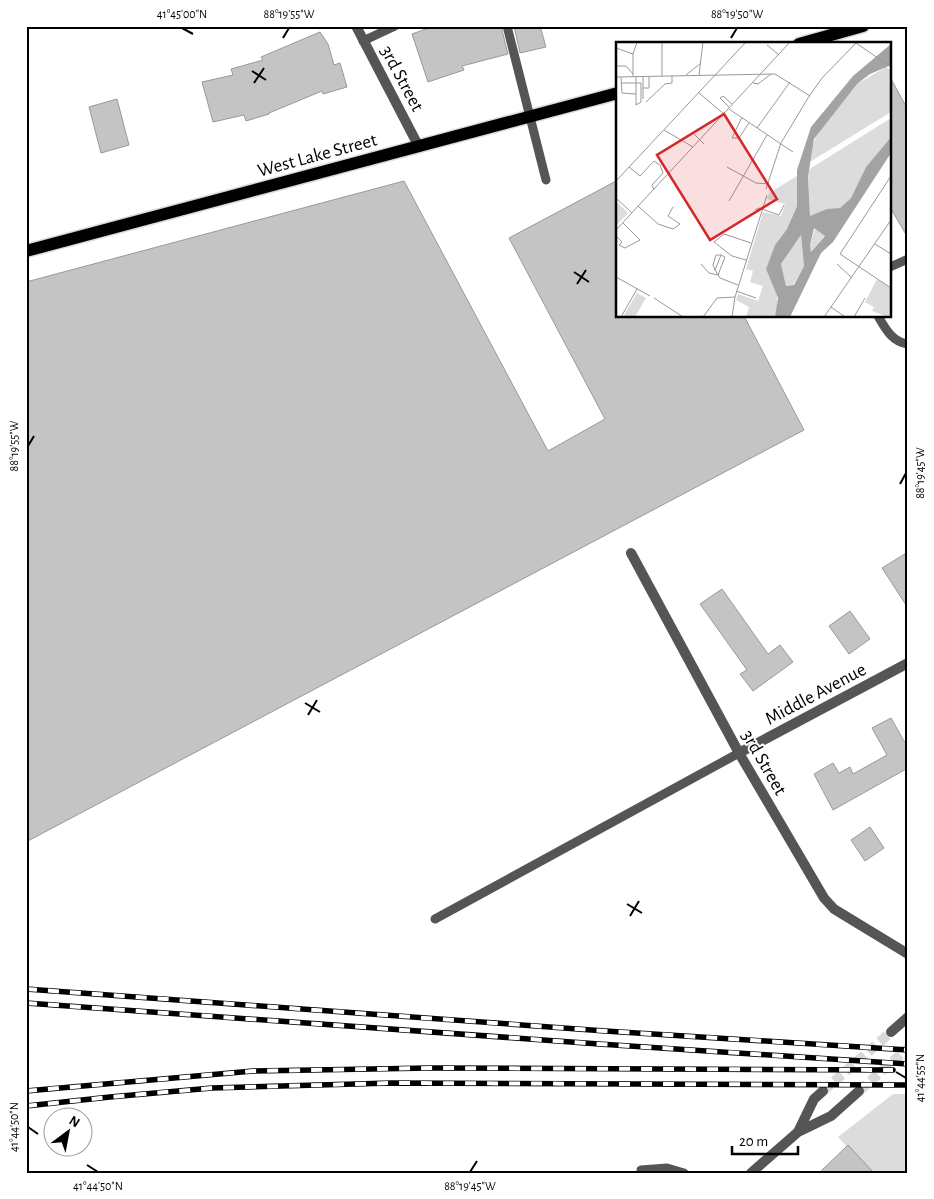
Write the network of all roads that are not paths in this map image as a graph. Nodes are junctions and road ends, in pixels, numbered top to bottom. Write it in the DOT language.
graph roads {
  1 [pos="356,26"];
  2 [pos="395,26"];
  3 [pos="507,26"];
  4 [pos="863,26"];
  5 [pos="364,42"];
  6 [pos="806,42"];
  7 [pos="616,94"];
  8 [pos="530,117"];
  9 [pos="418,147"];
  10 [pos="546,180"];
  11 [pos="26,251"];
  12 [pos="908,259"];
  13 [pos="892,266"];
  14 [pos="879,318"];
  15 [pos="908,344"];
  16 [pos="631,553"];
  17 [pos="908,663"];
  18 [pos="739,753"];
  19 [pos="435,919"];
  20 [pos="908,954"];
  21 [pos="908,1017"];
  22 [pos="890,1032"];
  23 [pos="823,1091"];
  24 [pos="860,1091"];
  25 [pos="798,1132"];
  26 [pos="641,1170"];
  27 [pos="684,1173"];
  28 [pos="751,1173"];
  1 -- 5 [label="street, 3rd Street"];
  2 -- 5 [label="lane"];
  3 -- 8 [label="lane"];
  4 -- 6 [label="main road"];
  5 -- 9 [label="street, 3rd Street"];
  7 -- 8 [label="main road, West Lake Street"];
  8 -- 9 [label="main road, West Lake Street"];
  8 -- 10 [label="lane"];
  9 -- 11 [label="main road, West Lake Street"];
  12 -- 13 [label="lane"];
  14 -- 15 [label="lane"];
  16 -- 18 [label="street, 3rd Street"];
  17 -- 18 [label="street, Middle Avenue"];
  18 -- 19 [label="lane"];
  18 -- 20 [label="street, 3rd Street"];
  21 -- 22 [label="street"];
  23 -- 25 [label="street"];
  24 -- 25 [label="street"];
  25 -- 28 [label="street"];
  26 -- 27 [label="lane"];
}
